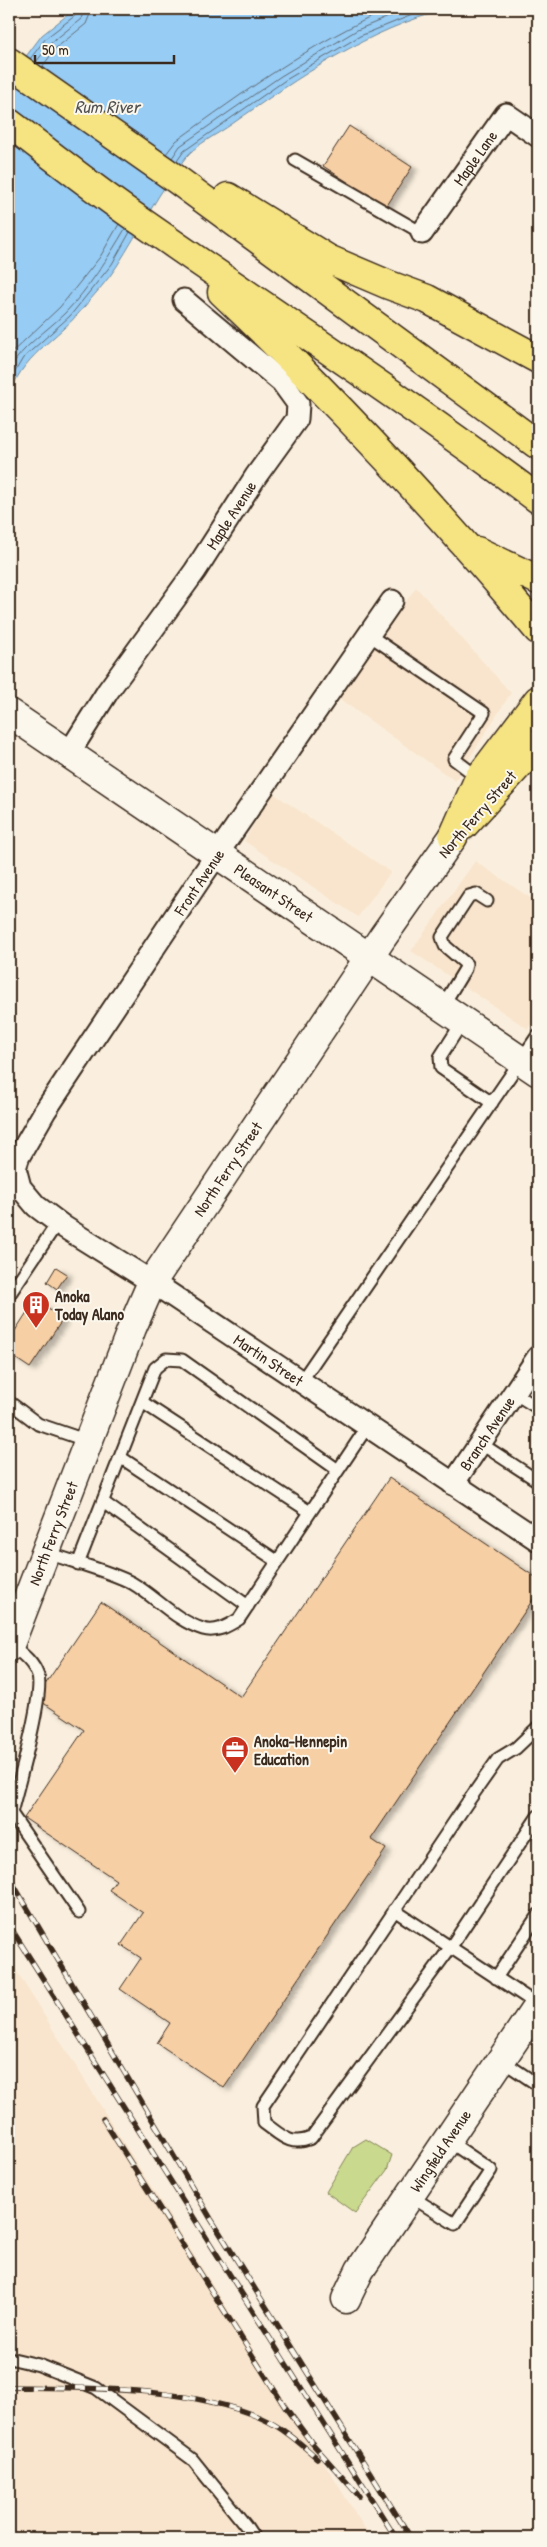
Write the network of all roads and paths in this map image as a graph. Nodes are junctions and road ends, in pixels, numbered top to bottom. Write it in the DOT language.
graph roads {
  1 [pos="9,62"];
  2 [pos="9,123"];
  3 [pos="538,136"];
  4 [pos="296,160"];
  5 [pos="176,179"];
  6 [pos="422,234"];
  7 [pos="176,244"];
  8 [pos="184,300"];
  9 [pos="538,358"];
  10 [pos="538,445"];
  11 [pos="538,499"];
  12 [pos="469,547"];
  13 [pos="538,580"];
  14 [pos="392,601"];
  15 [pos="538,630"];
  16 [pos="369,635"];
  17 [pos="538,700"];
  18 [pos="9,713"];
  19 [pos="536,749"];
  20 [pos="69,753"];
  21 [pos="478,778"];
  22 [pos="453,837"];
  23 [pos="218,854"];
  24 [pos="486,901"];
  25 [pos="368,958"];
  26 [pos="452,1014"];
  27 [pos="538,1035"];
  28 [pos="530,1066"];
  29 [pos="492,1103"];
  30 [pos="15,1168"];
  31 [pos="58,1222"];
  32 [pos="152,1282"];
  33 [pos="9,1295"];
  34 [pos="538,1357"];
  35 [pos="300,1383"];
  36 [pos="514,1393"];
  37 [pos="9,1402"];
  38 [pos="142,1402"];
  39 [pos="538,1408"];
  40 [pos="367,1427"];
  41 [pos="88,1441"];
  42 [pos="480,1443"];
  43 [pos="120,1457"];
  44 [pos="338,1470"];
  45 [pos="538,1481"];
  46 [pos="453,1484"];
  47 [pos="103,1502"];
  48 [pos="310,1512"];
  49 [pos="538,1540"];
  50 [pos="45,1552"];
  51 [pos="277,1562"];
  52 [pos="78,1564"];
  53 [pos="248,1606"];
  54 [pos="9,1645"];
  55 [pos="538,1726"];
  56 [pos="538,1816"];
  57 [pos="394,1910"];
  58 [pos="79,1912"];
  59 [pos="538,1915"];
  60 [pos="450,1948"];
  61 [pos="496,1978"];
  62 [pos="538,2005"];
  63 [pos="501,2060"];
  64 [pos="538,2085"];
  65 [pos="447,2140"];
  66 [pos="410,2196"];
  67 [pos="346,2299"];
  68 [pos="9,2358"];
  69 [pos="254,2538"];
  1 -- 5 [label="highway"];
  2 -- 7 [label="highway"];
  3 -- 6 [label="street, Maple Lane"];
  4 -- 6 [label="lane"];
  5 -- 9 [label="highway"];
  5 -- 10 [label="highway"];
  7 -- 11 [label="highway"];
  7 -- 12 [label="highway"];
  8 -- 20 [label="street, Maple Avenue"];
  12 -- 13 [label="highway"];
  12 -- 15 [label="highway"];
  14 -- 16 [label="street, Front Avenue"];
  16 -- 21 [label="lane"];
  16 -- 23 [label="street, Front Avenue"];
  17 -- 21 [label="highway"];
  18 -- 20 [label="street, Pleasant Street"];
  19 -- 22 [label="highway, North Ferry Street"];
  20 -- 23 [label="street, Pleasant Street"];
  21 -- 22 [label="highway"];
  22 -- 25 [label="street, North Ferry Street"];
  23 -- 25 [label="street, Pleasant Street"];
  23 -- 30 [label="street, Front Avenue"];
  24 -- 26 [label="lane"];
  25 -- 26 [label="street, Pleasant Street"];
  25 -- 32 [label="street, North Ferry Street"];
  26 -- 28 [label="street, Pleasant Street"];
  26 -- 29 [label="lane"];
  27 -- 28 [label="lane"];
  28 -- 29 [label="lane"];
  29 -- 35 [label="lane"];
  30 -- 31 [label="street, Martin Street"];
  31 -- 32 [label="street, Martin Street"];
  31 -- 33 [label="lane"];
  32 -- 35 [label="street, Martin Street"];
  32 -- 41 [label="street, North Ferry Street"];
  34 -- 36 [label="street, Branch Avenue"];
  35 -- 40 [label="street, Martin Street"];
  36 -- 39 [label="lane"];
  36 -- 42 [label="street, Branch Avenue"];
  37 -- 41 [label="lane"];
  38 -- 43 [label="lane"];
  38 -- 44 [label="lane"];
  38 -- 48 [label="lane"];
  40 -- 44 [label="lane"];
  40 -- 46 [label="street, Martin Street"];
  41 -- 50 [label="street, North Ferry Street"];
  42 -- 45 [label="lane"];
  42 -- 46 [label="street, Branch Avenue"];
  43 -- 47 [label="lane"];
  43 -- 51 [label="lane"];
  44 -- 48 [label="lane"];
  46 -- 49 [label="street, Martin Street"];
  47 -- 52 [label="lane"];
  47 -- 53 [label="lane"];
  48 -- 51 [label="lane"];
  50 -- 52 [label="lane"];
  50 -- 54 [label="street, North Ferry Street"];
  51 -- 53 [label="lane"];
  52 -- 53 [label="lane"];
  54 -- 58 [label="lane"];
  55 -- 57 [label="lane"];
  56 -- 60 [label="lane"];
  57 -- 60 [label="lane"];
  57 -- 60 [label="lane"];
  59 -- 61 [label="lane"];
  60 -- 61 [label="lane"];
  61 -- 62 [label="lane"];
  62 -- 63 [label="street, Wingfield Avenue"];
  63 -- 64 [label="lane"];
  63 -- 65 [label="street, Wingfield Avenue"];
  65 -- 66 [label="street, Wingfield Avenue"];
  65 -- 66 [label="lane"];
  66 -- 67 [label="street, Wingfield Avenue"];
  68 -- 69 [label="lane"];
}
